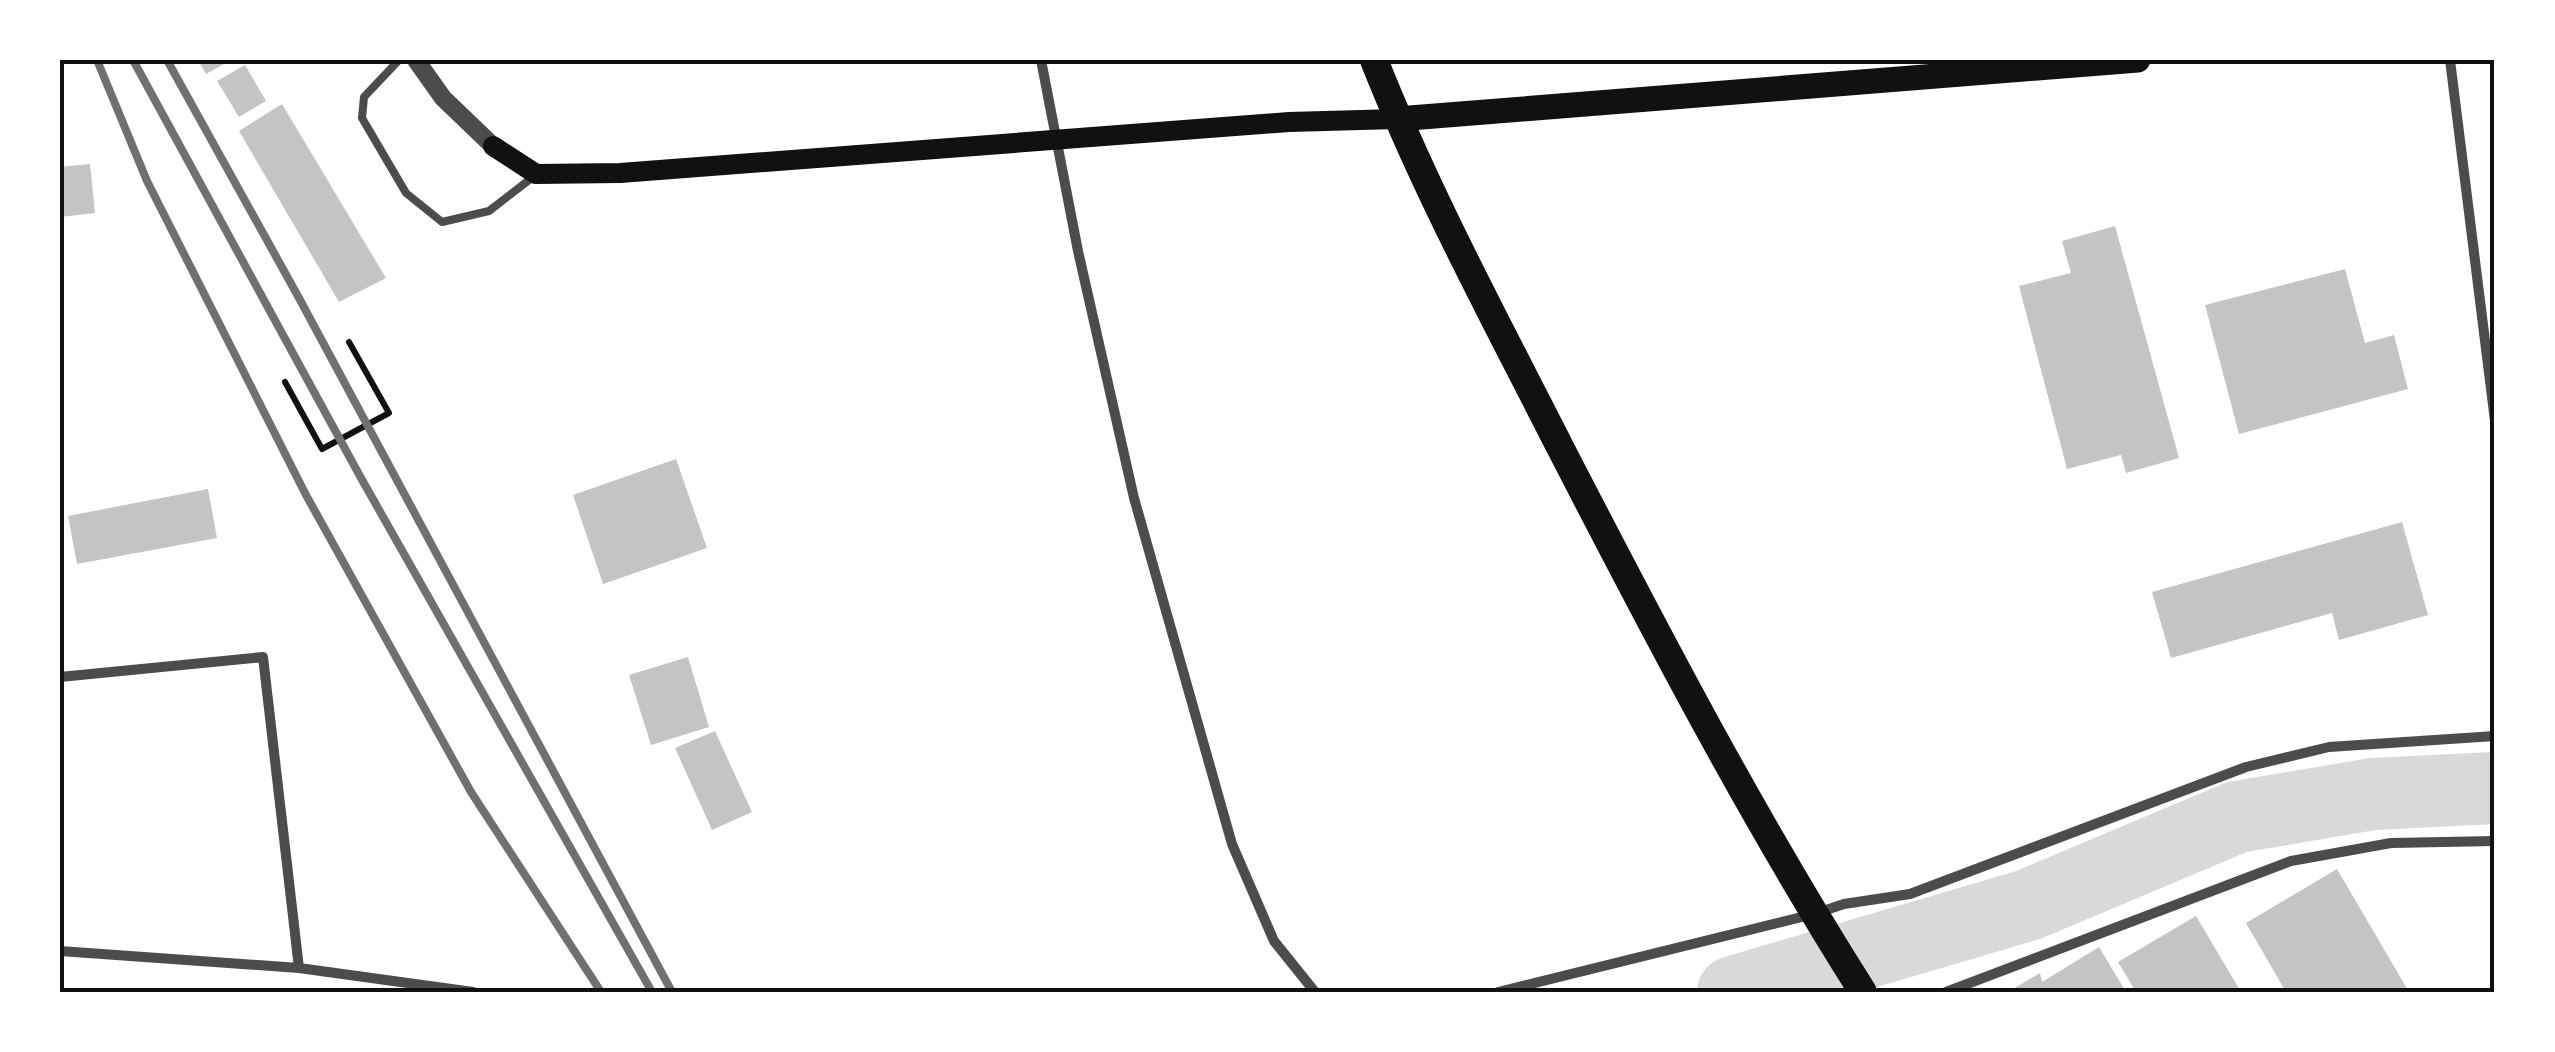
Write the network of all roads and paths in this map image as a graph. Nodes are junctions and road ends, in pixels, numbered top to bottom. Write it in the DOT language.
graph roads {
  1 [pos="399,60"];
  2 [pos="416,60"];
  3 [pos="1041,60"];
  4 [pos="1374,60"];
  5 [pos="2138,60"];
  6 [pos="2450,60"];
  7 [pos="2068,62"];
  8 [pos="1397,119"];
  9 [pos="1059,141"];
  10 [pos="493,146"];
  11 [pos="536,174"];
  12 [pos="350,342"];
  13 [pos="284,382"];
  14 [pos="2495,421"];
  15 [pos="60,678"];
  16 [pos="2495,736"];
  17 [pos="2495,841"];
  18 [pos="1817,920"];
  19 [pos="60,951"];
  20 [pos="299,968"];
  21 [pos="473,992"];
  22 [pos="1315,992"];
  23 [pos="1498,992"];
  24 [pos="1862,992"];
  25 [pos="1946,992"];
  1 -- 11 [label="lane"];
  2 -- 10 [label="street"];
  3 -- 9 [label="street"];
  4 -- 8 [label="highway"];
  5 -- 7 [label="main road"];
  6 -- 14 [label="street"];
  7 -- 8 [label="main road"];
  8 -- 9 [label="main road"];
  8 -- 18 [label="highway"];
  9 -- 11 [label="main road"];
  9 -- 22 [label="street"];
  10 -- 11 [label="main road"];
  12 -- 13 [label="path"];
  15 -- 20 [label="street"];
  16 -- 18 [label="street"];
  17 -- 25 [label="street"];
  18 -- 23 [label="street"];
  18 -- 24 [label="highway"];
  19 -- 20 [label="street"];
  20 -- 21 [label="street"];
}
